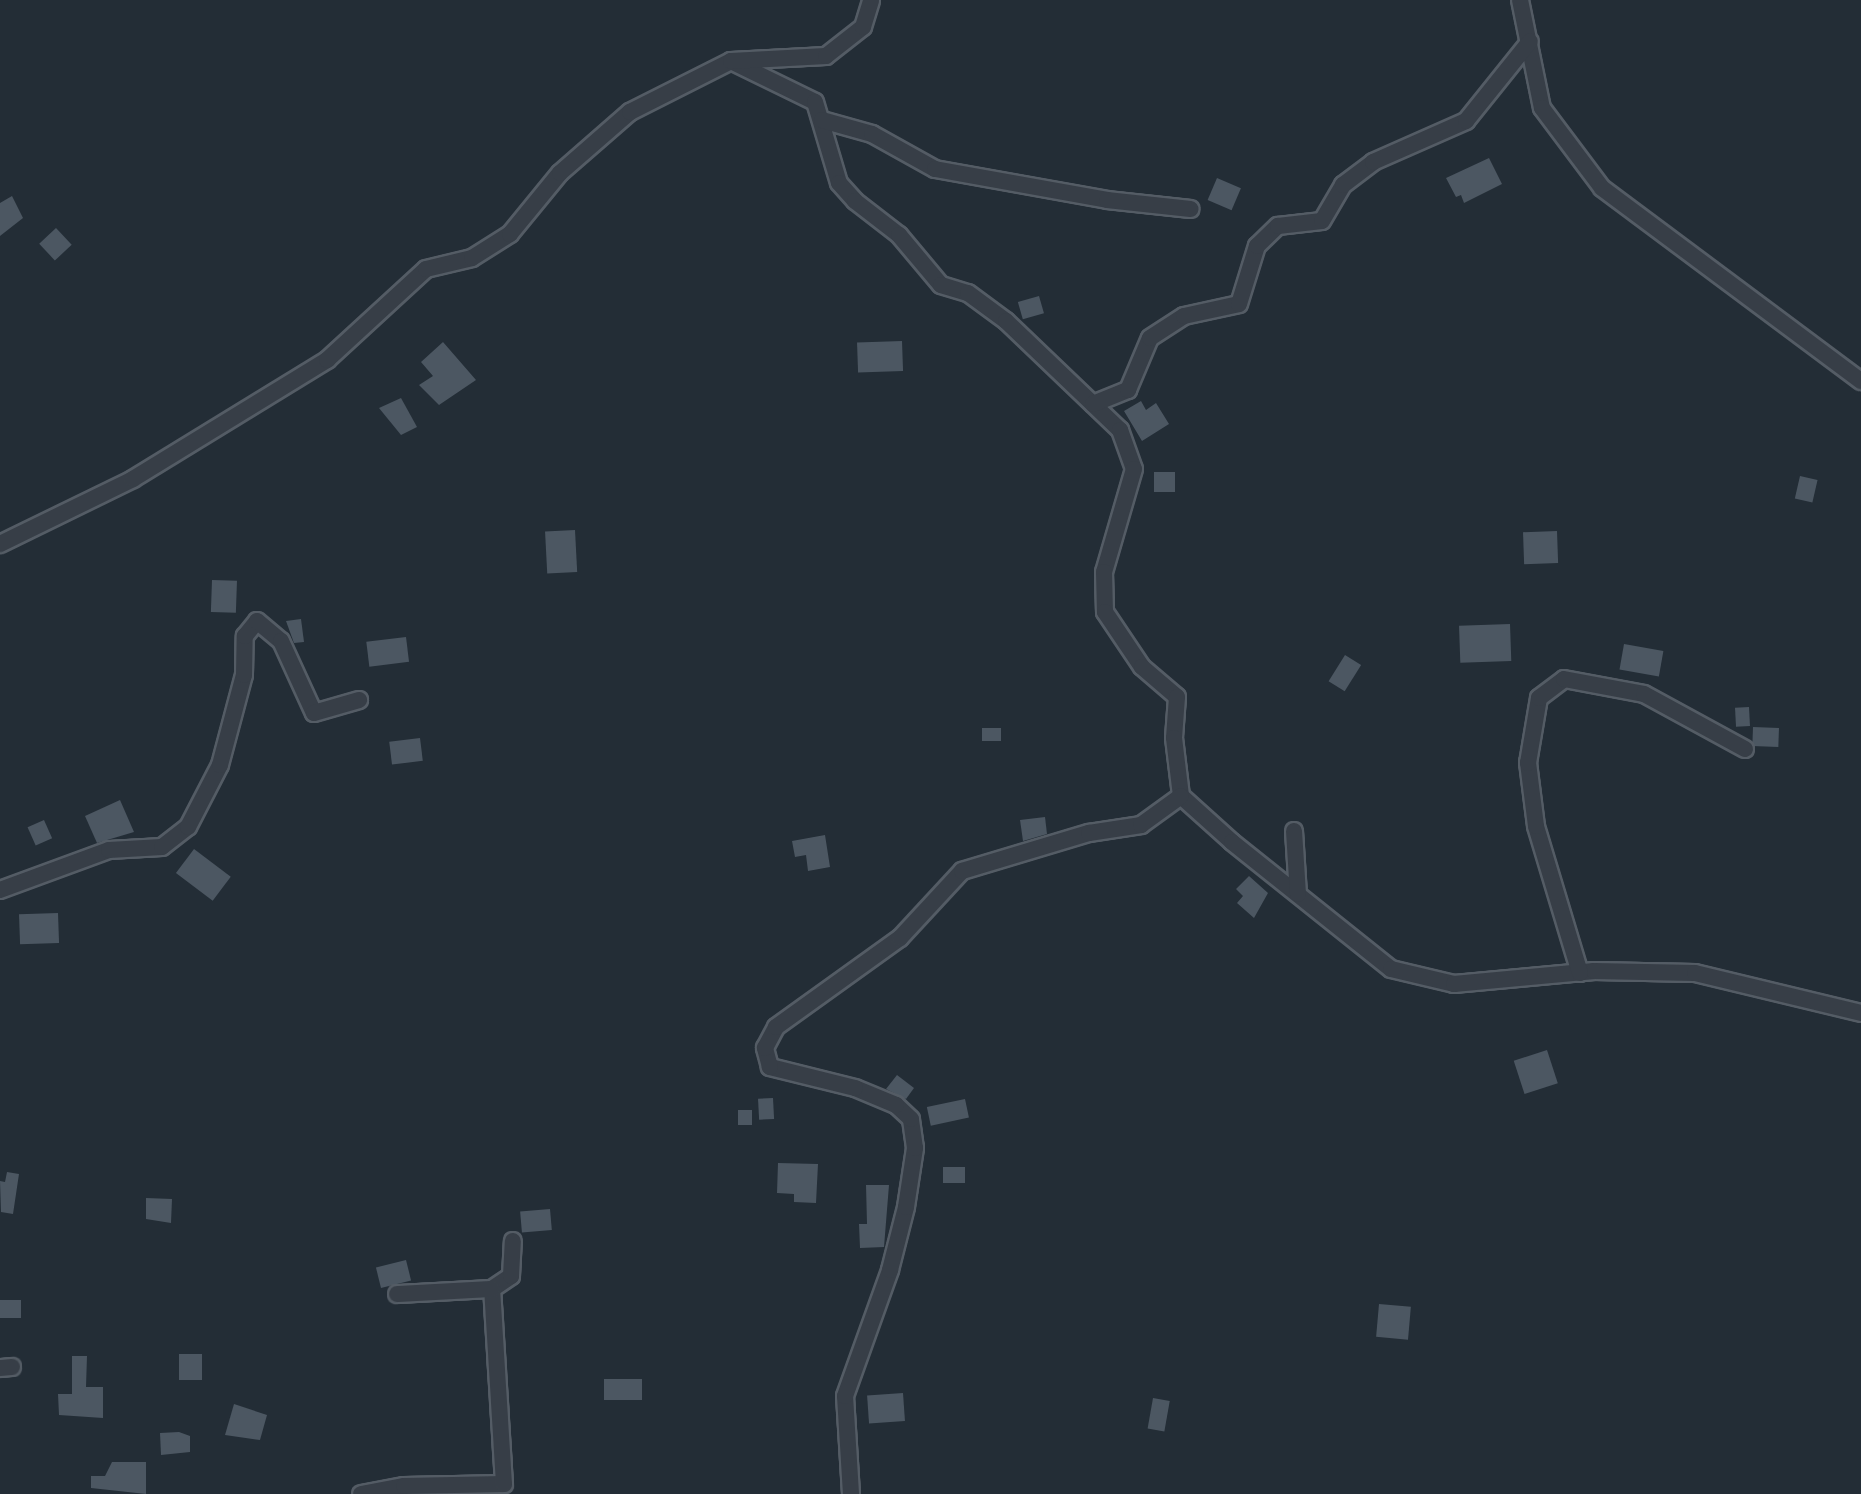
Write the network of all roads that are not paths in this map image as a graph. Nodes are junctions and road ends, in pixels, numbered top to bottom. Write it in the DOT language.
graph roads {
  1 [pos="871,0"];
  2 [pos="1520,0"];
  3 [pos="1530,41"];
  4 [pos="731,61"];
  5 [pos="822,120"];
  6 [pos="1191,209"];
  7 [pos="1861,381"];
  8 [pos="1093,404"];
  9 [pos="0,544"];
  10 [pos="359,700"];
  11 [pos="1745,749"];
  12 [pos="1181,796"];
  13 [pos="1294,831"];
  14 [pos="0,890"];
  15 [pos="1298,894"];
  16 [pos="1580,973"];
  17 [pos="1861,1013"];
  18 [pos="513,1241"];
  19 [pos="492,1289"];
  20 [pos="397,1294"];
  21 [pos="361,1494"];
  22 [pos="851,1494"];
  1 -- 4 [label="street"];
  2 -- 3 [label="street"];
  3 -- 7 [label="street"];
  3 -- 8 [label="street"];
  4 -- 5 [label="street"];
  4 -- 9 [label="street"];
  5 -- 6 [label="street"];
  5 -- 8 [label="street"];
  8 -- 12 [label="street"];
  10 -- 14 [label="street"];
  11 -- 16 [label="street"];
  12 -- 15 [label="street"];
  12 -- 22 [label="street"];
  13 -- 15 [label="street"];
  15 -- 16 [label="street"];
  16 -- 17 [label="street"];
  18 -- 19 [label="street"];
  19 -- 20 [label="street"];
  19 -- 21 [label="street"];
}
